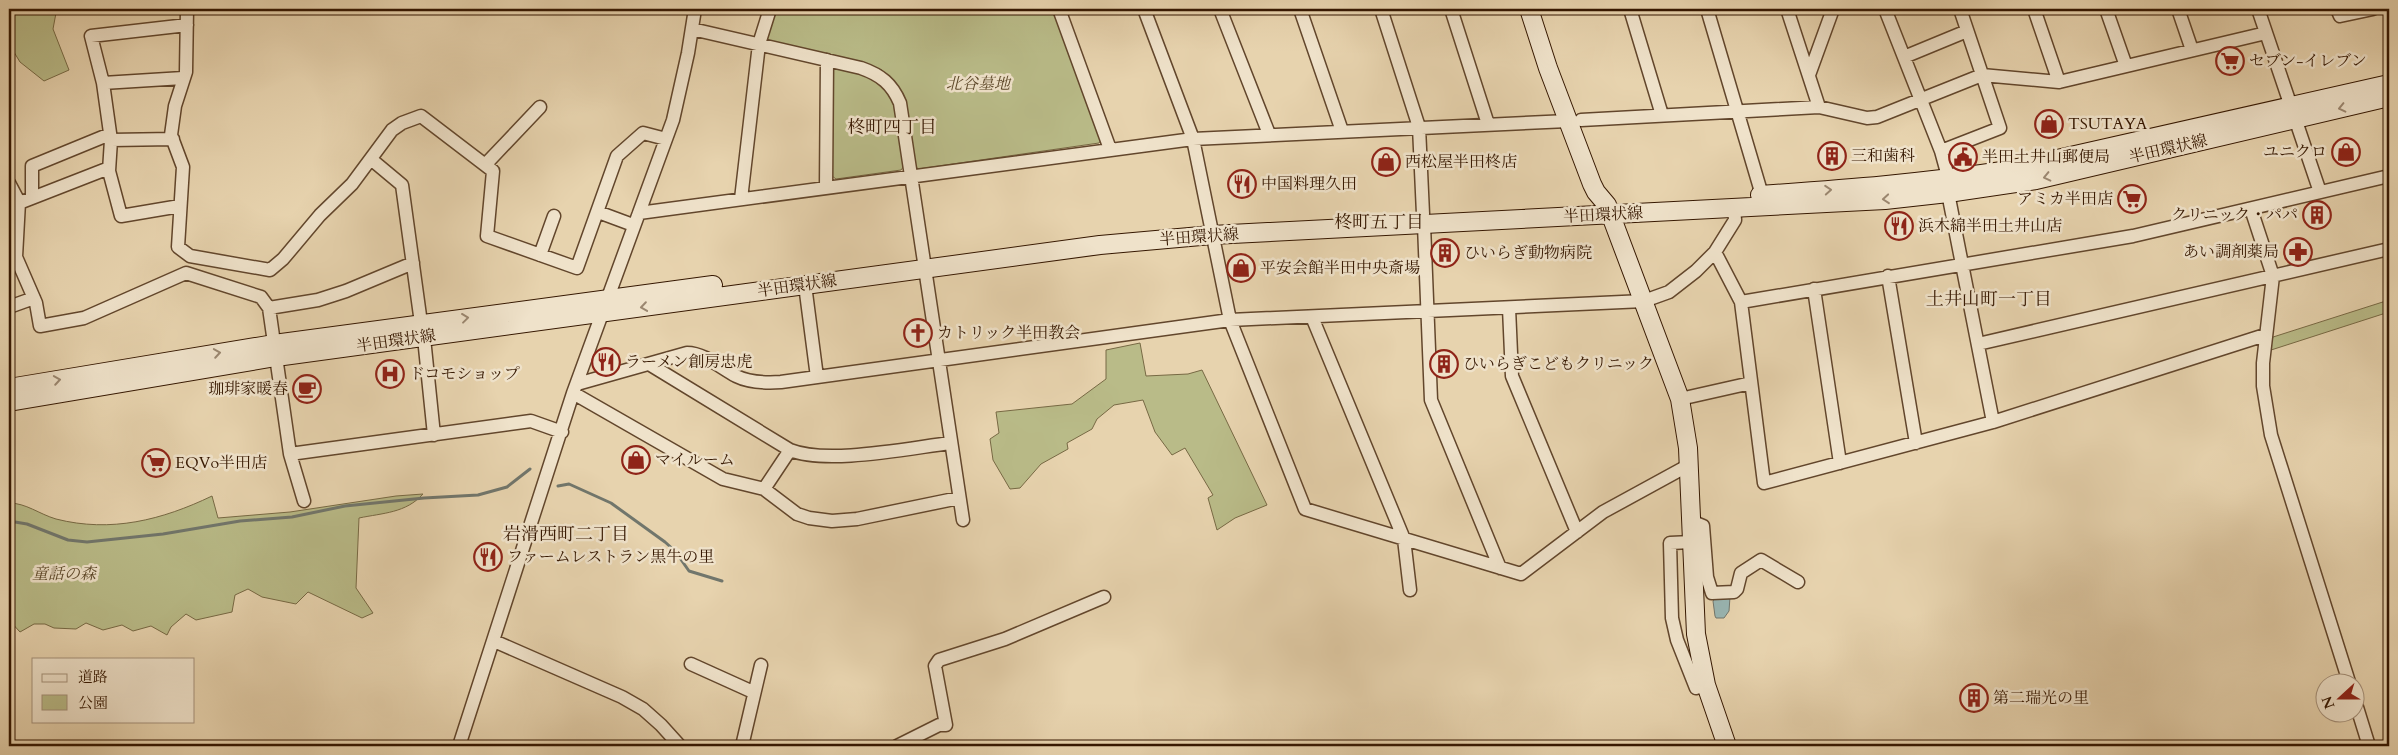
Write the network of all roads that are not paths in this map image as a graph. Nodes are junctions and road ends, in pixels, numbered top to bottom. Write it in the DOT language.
graph roads {
  1 [pos="186,9"];
  2 [pos="695,9"];
  3 [pos="770,9"];
  4 [pos="1059,9"];
  5 [pos="1144,9"];
  6 [pos="1220,9"];
  7 [pos="1300,9"];
  8 [pos="1381,9"];
  9 [pos="1451,9"];
  10 [pos="1529,9"];
  11 [pos="1542,9"];
  12 [pos="1630,9"];
  13 [pos="1708,9"];
  14 [pos="1787,9"];
  15 [pos="1833,9"];
  16 [pos="1885,9"];
  17 [pos="1960,9"];
  18 [pos="2034,9"];
  19 [pos="2106,9"];
  20 [pos="2178,9"];
  21 [pos="2258,9"];
  22 [pos="2338,9"];
  23 [pos="2372,9"];
  24 [pos="187,25"];
  25 [pos="692,29"];
  26 [pos="1967,31"];
  27 [pos="2266,33"];
  28 [pos="759,44"];
  29 [pos="2192,50"];
  30 [pos="1904,57"];
  31 [pos="827,60"];
  32 [pos="2126,66"];
  33 [pos="1809,75"];
  34 [pos="1982,75"];
  35 [pos="183,78"];
  36 [pos="2059,82"];
  37 [pos="102,83"];
  38 [pos="2389,84"];
  39 [pos="1921,98"];
  40 [pos="2389,98"];
  41 [pos="540,107"];
  42 [pos="1819,107"];
  43 [pos="1737,112"];
  44 [pos="2293,113"];
  45 [pos="1662,116"];
  46 [pos="1574,120"];
  47 [pos="1488,124"];
  48 [pos="1420,127"];
  49 [pos="1342,131"];
  50 [pos="1269,134"];
  51 [pos="110,137"];
  52 [pos="1193,138"];
  53 [pos="173,139"];
  54 [pos="666,139"];
  55 [pos="1110,149"];
  56 [pos="1941,152"];
  57 [pos="372,160"];
  58 [pos="485,165"];
  59 [pos="109,168"];
  60 [pos="911,176"];
  61 [pos="2389,176"];
  62 [pos="9,183"];
  63 [pos="1949,187"];
  64 [pos="826,188"];
  65 [pos="2320,192"];
  66 [pos="1762,195"];
  67 [pos="32,197"];
  68 [pos="741,199"];
  69 [pos="14,205"];
  70 [pos="180,206"];
  71 [pos="1734,208"];
  72 [pos="2251,209"];
  73 [pos="1608,210"];
  74 [pos="598,212"];
  75 [pos="639,213"];
  76 [pos="554,216"];
  77 [pos="1423,219"];
  78 [pos="633,225"];
  79 [pos="1211,230"];
  80 [pos="2389,249"];
  81 [pos="1715,252"];
  82 [pos="540,255"];
  83 [pos="413,263"];
  84 [pos="924,263"];
  85 [pos="1962,263"];
  86 [pos="1888,276"];
  87 [pos="2273,276"];
  88 [pos="805,285"];
  89 [pos="1814,290"];
  90 [pos="34,298"];
  91 [pos="1644,301"];
  92 [pos="1741,302"];
  93 [pos="604,306"];
  94 [pos="9,307"];
  95 [pos="269,308"];
  96 [pos="1509,308"];
  97 [pos="1427,311"];
  98 [pos="1312,317"];
  99 [pos="1230,320"];
  100 [pos="422,331"];
  101 [pos="2266,335"];
  102 [pos="1978,344"];
  103 [pos="275,350"];
  104 [pos="939,360"];
  105 [pos="649,364"];
  106 [pos="817,377"];
  107 [pos="1751,383"];
  108 [pos="9,388"];
  109 [pos="575,388"];
  110 [pos="1680,399"];
  111 [pos="9,402"];
  112 [pos="1993,422"];
  113 [pos="562,432"];
  114 [pos="434,435"];
  115 [pos="951,443"];
  116 [pos="1916,443"];
  117 [pos="790,450"];
  118 [pos="290,454"];
  119 [pos="1840,463"];
  120 [pos="1689,465"];
  121 [pos="764,489"];
  122 [pos="959,498"];
  123 [pos="304,501"];
  124 [pos="963,520"];
  125 [pos="1691,521"];
  126 [pos="1577,532"];
  127 [pos="1404,539"];
  128 [pos="1500,568"];
  129 [pos="1798,582"];
  130 [pos="1410,590"];
  131 [pos="1104,597"];
  132 [pos="494,641"];
  133 [pos="691,664"];
  134 [pos="761,665"];
  135 [pos="2345,672"];
  136 [pos="754,692"];
  137 [pos="2362,722"];
  138 [pos="459,746"];
  139 [pos="680,746"];
  140 [pos="742,746"];
  141 [pos="897,746"];
  142 [pos="1727,746"];
  143 [pos="2369,746"];
  1 -- 24 [label="street"];
  2 -- 25 [label="street"];
  3 -- 28 [label="street"];
  4 -- 55 [label="street"];
  5 -- 52 [label="street"];
  6 -- 50 [label="street"];
  7 -- 49 [label="street"];
  8 -- 48 [label="street"];
  9 -- 47 [label="street"];
  10 -- 46 [label="main road"];
  11 -- 46 [label="main road"];
  12 -- 45 [label="street"];
  13 -- 43 [label="street"];
  14 -- 33 [label="street"];
  15 -- 33 [label="street"];
  16 -- 30 [label="street"];
  17 -- 26 [label="street"];
  18 -- 36 [label="street"];
  19 -- 32 [label="street"];
  20 -- 29 [label="street"];
  21 -- 27 [label="street"];
  22 -- 23 [label="street"];
  24 -- 35 [label="street"];
  24 -- 37 [label="street"];
  25 -- 28 [label="street"];
  25 -- 54 [label="street"];
  26 -- 30 [label="street"];
  26 -- 34 [label="street"];
  27 -- 29 [label="street"];
  27 -- 44 [label="street"];
  28 -- 31 [label="street"];
  28 -- 68 [label="street"];
  29 -- 32 [label="street"];
  30 -- 39 [label="street"];
  31 -- 60 [label="street"];
  31 -- 64 [label="street"];
  32 -- 36 [label="street"];
  33 -- 42 [label="street"];
  34 -- 36 [label="street"];
  34 -- 39 [label="street"];
  34 -- 56 [label="street"];
  35 -- 37 [label="street"];
  35 -- 53 [label="street"];
  37 -- 51 [label="street"];
  38 -- 44 [label="main road, 半田環状線"];
  39 -- 42 [label="street"];
  39 -- 56 [label="street"];
  40 -- 44 [label="main road, 半田環状線, one-way"];
  41 -- 58 [label="street"];
  42 -- 43 [label="street"];
  43 -- 45 [label="street"];
  43 -- 66 [label="street"];
  44 -- 63 [label="main road, 半田環状線"];
  44 -- 65 [label="street"];
  45 -- 46 [label="street"];
  46 -- 47 [label="street"];
  46 -- 73 [label="main road"];
  47 -- 48 [label="street"];
  48 -- 49 [label="street"];
  48 -- 77 [label="street"];
  49 -- 50 [label="street"];
  50 -- 52 [label="street"];
  51 -- 53 [label="street"];
  51 -- 59 [label="street"];
  51 -- 67 [label="street"];
  52 -- 55 [label="street"];
  52 -- 79 [label="street"];
  53 -- 70 [label="street"];
  54 -- 74 [label="street"];
  54 -- 75 [label="street"];
  55 -- 60 [label="street"];
  56 -- 63 [label="street"];
  57 -- 58 [label="street"];
  57 -- 70 [label="street"];
  57 -- 83 [label="street"];
  58 -- 82 [label="street"];
  59 -- 67 [label="street"];
  59 -- 70 [label="street"];
  60 -- 64 [label="street"];
  60 -- 84 [label="street"];
  61 -- 65 [label="street"];
  62 -- 69 [label="street"];
  66 -- 63 [label="main road, 半田環状線, one-way"];
  63 -- 71 [label="main road, 半田環状線, one-way"];
  63 -- 85 [label="street"];
  64 -- 68 [label="street"];
  65 -- 72 [label="street"];
  66 -- 73 [label="main road, 半田環状線"];
  67 -- 69 [label="street"];
  68 -- 75 [label="street"];
  69 -- 90 [label="street"];
  71 -- 73 [label="main road, 半田環状線"];
  71 -- 81 [label="street"];
  72 -- 85 [label="street"];
  72 -- 87 [label="street"];
  73 -- 77 [label="main road, 半田環状線"];
  73 -- 91 [label="main road"];
  74 -- 78 [label="street"];
  74 -- 82 [label="street"];
  75 -- 78 [label="street"];
  76 -- 82 [label="street"];
  77 -- 79 [label="main road, 半田環状線"];
  77 -- 97 [label="street"];
  78 -- 93 [label="street"];
  79 -- 84 [label="main road, 半田環状線"];
  79 -- 99 [label="street"];
  80 -- 87 [label="street"];
  81 -- 91 [label="street"];
  81 -- 92 [label="street"];
  83 -- 95 [label="street"];
  83 -- 100 [label="street"];
  84 -- 88 [label="main road, 半田環状線"];
  84 -- 93 [label="main road, 半田環状線"];
  84 -- 104 [label="street"];
  85 -- 86 [label="street"];
  85 -- 102 [label="street"];
  86 -- 89 [label="street"];
  86 -- 116 [label="street"];
  87 -- 101 [label="street"];
  87 -- 102 [label="street"];
  88 -- 93 [label="main road, 半田環状線, one-way"];
  88 -- 106 [label="street"];
  89 -- 92 [label="street"];
  89 -- 119 [label="street"];
  90 -- 94 [label="street"];
  90 -- 95 [label="street"];
  91 -- 96 [label="street"];
  91 -- 110 [label="main road"];
  92 -- 107 [label="street"];
  93 -- 100 [label="main road, 半田環状線"];
  93 -- 109 [label="street"];
  95 -- 103 [label="street"];
  96 -- 97 [label="street"];
  96 -- 126 [label="street"];
  97 -- 98 [label="street"];
  97 -- 128 [label="street"];
  98 -- 99 [label="street"];
  98 -- 127 [label="street"];
  99 -- 104 [label="street"];
  99 -- 127 [label="street"];
  100 -- 103 [label="main road, 半田環状線"];
  100 -- 114 [label="street"];
  101 -- 112 [label="street"];
  101 -- 135 [label="street"];
  102 -- 112 [label="street"];
  108 -- 103 [label="main road, 半田環状線, one-way"];
  103 -- 111 [label="main road, 半田環状線"];
  103 -- 118 [label="street"];
  104 -- 106 [label="street"];
  104 -- 115 [label="street"];
  105 -- 106 [label="street"];
  105 -- 109 [label="street"];
  105 -- 117 [label="street"];
  107 -- 110 [label="street"];
  107 -- 119 [label="street"];
  109 -- 113 [label="street"];
  109 -- 121 [label="street"];
  110 -- 120 [label="main road"];
  112 -- 116 [label="street"];
  113 -- 114 [label="street"];
  113 -- 132 [label="street"];
  114 -- 118 [label="street"];
  115 -- 117 [label="street"];
  115 -- 122 [label="street"];
  116 -- 119 [label="street"];
  117 -- 121 [label="street"];
  118 -- 123 [label="street"];
  120 -- 125 [label="main road"];
  120 -- 126 [label="street"];
  121 -- 122 [label="street"];
  122 -- 124 [label="street"];
  125 -- 129 [label="street"];
  125 -- 142 [label="main road"];
  126 -- 128 [label="street"];
  127 -- 128 [label="street"];
  127 -- 130 [label="street"];
  131 -- 141 [label="street"];
  132 -- 138 [label="street"];
  132 -- 139 [label="street"];
  133 -- 136 [label="street"];
  134 -- 136 [label="street"];
  136 -- 140 [label="street"];
  137 -- 143 [label="street"];
}
